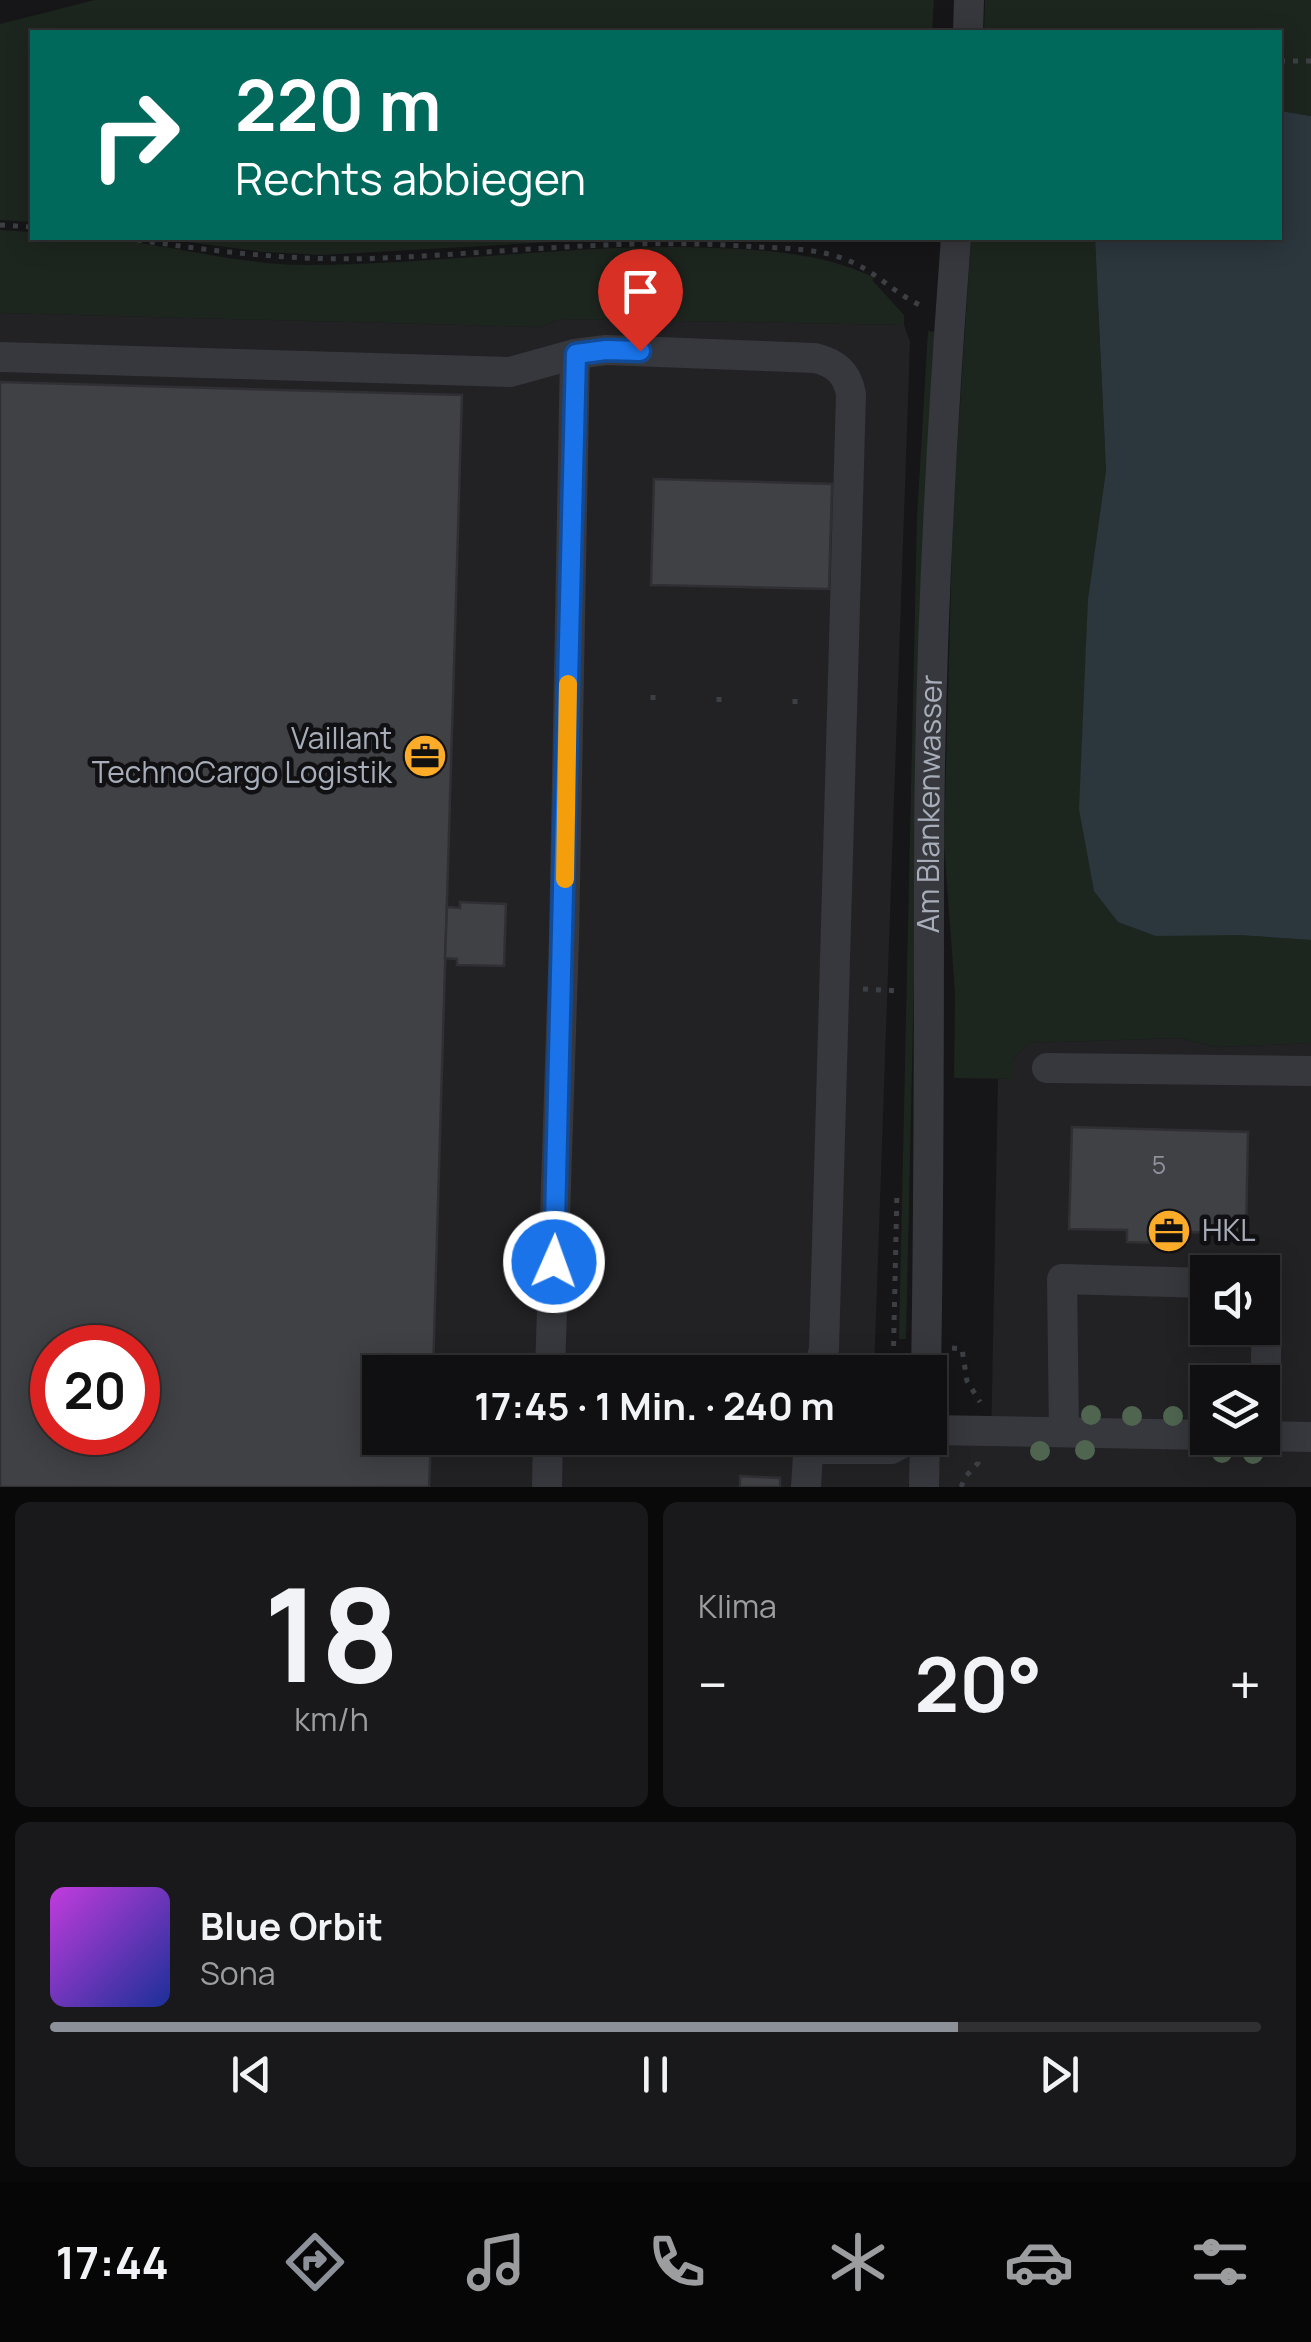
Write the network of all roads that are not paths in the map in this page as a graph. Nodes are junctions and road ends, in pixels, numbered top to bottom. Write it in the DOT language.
graph roads {
  1 [pos="970,0"];
  2 [pos="968,30"];
  3 [pos="956,240"];
  4 [pos="576,354"];
  5 [pos="0,357"];
  6 [pos="1047,1068"];
  7 [pos="1311,1071"];
  8 [pos="1190,1284"];
  9 [pos="551,1355"];
  10 [pos="822,1355"];
  11 [pos="926,1355"];
  12 [pos="947,1430"];
  13 [pos="1064,1432"];
  14 [pos="1190,1435"];
  15 [pos="1280,1436"];
  16 [pos="1311,1437"];
  17 [pos="548,1455"];
  18 [pos="807,1455"];
  19 [pos="925,1455"];
  20 [pos="547,1487"];
  21 [pos="806,1487"];
  22 [pos="924,1487"];
  1 -- 2 [label="street"];
  3 -- 11 [label="street, Am Blankenwasser"];
  4 -- 5 [label="street"];
  4 -- 9 [label="street"];
  4 -- 10 [label="street"];
  6 -- 7 [label="street"];
  8 -- 13 [label="street"];
  12 -- 13 [label="street"];
  13 -- 14 [label="street"];
  15 -- 16 [label="street"];
  17 -- 20 [label="street"];
  18 -- 21 [label="street"];
  19 -- 22 [label="street"];
}
